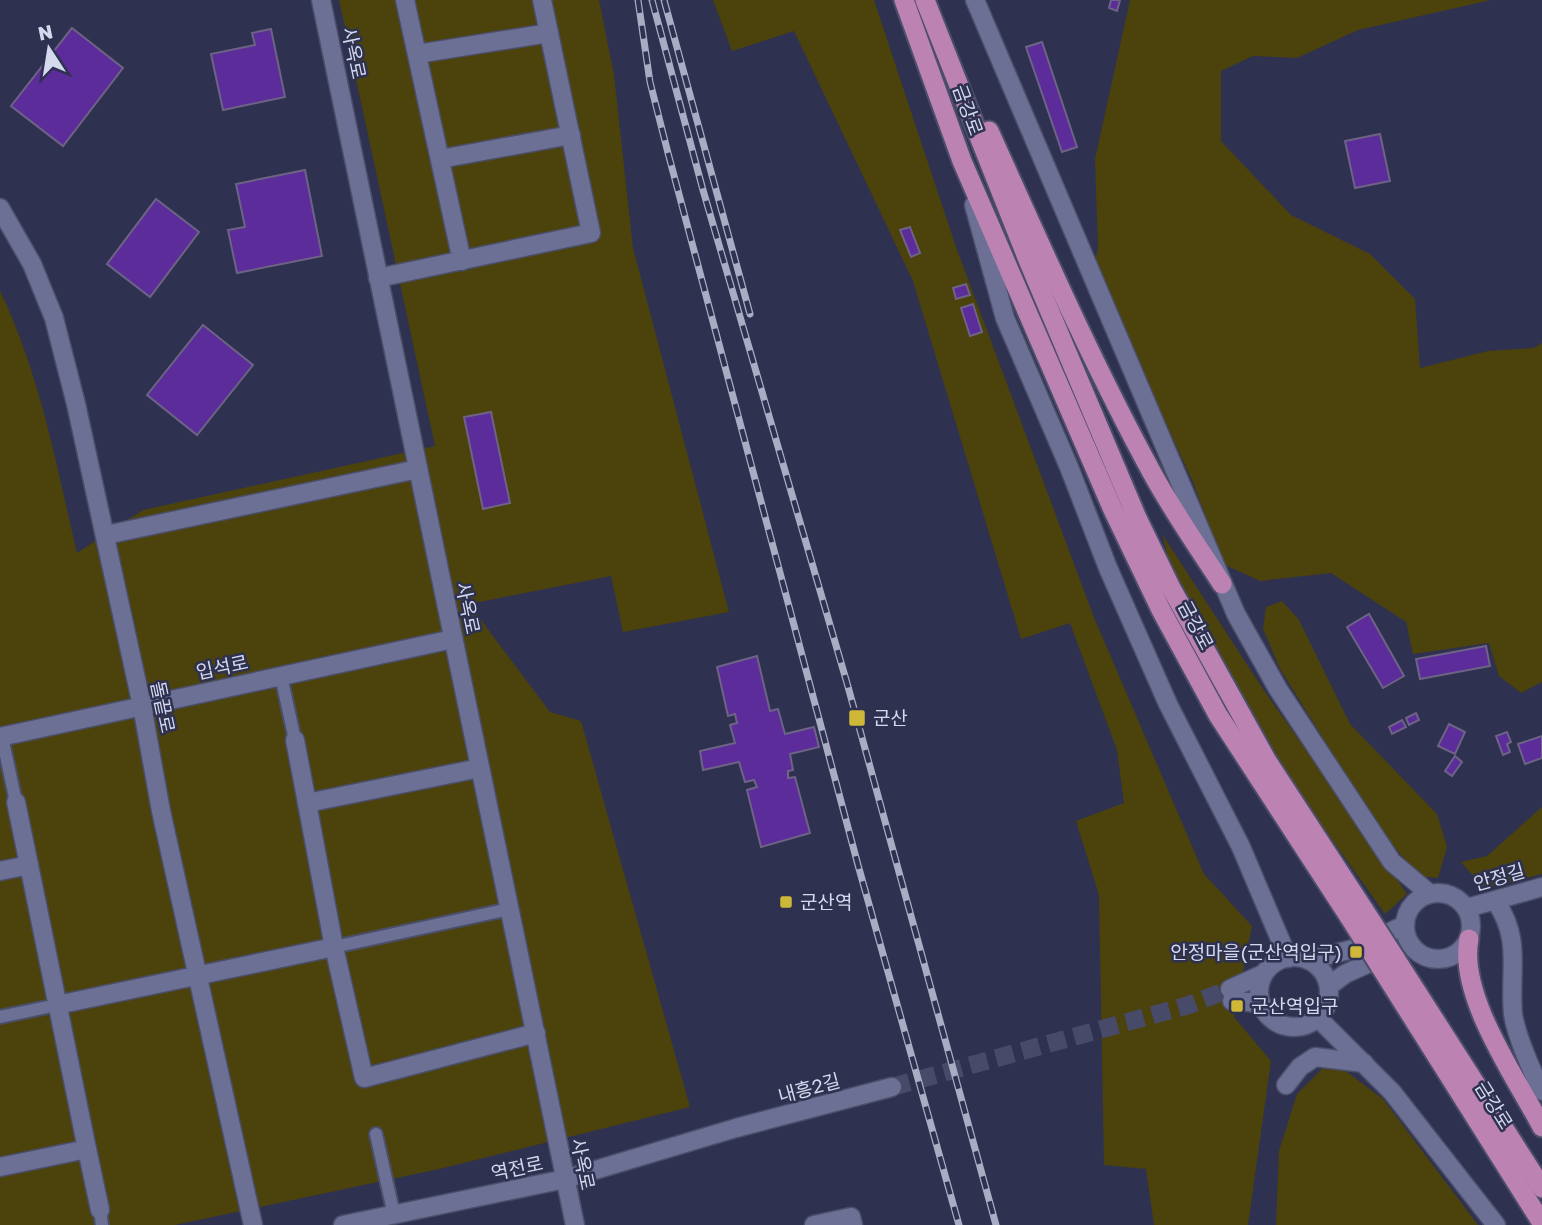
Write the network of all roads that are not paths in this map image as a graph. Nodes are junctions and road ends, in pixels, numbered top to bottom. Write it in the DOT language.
graph roads {
  1 [pos="321,0"];
  2 [pos="405,0"];
  3 [pos="542,0"];
  4 [pos="904,0"];
  5 [pos="925,0"];
  6 [pos="932,0"];
  7 [pos="975,0"];
  8 [pos="549,33"];
  9 [pos="417,54"];
  10 [pos="571,135"];
  11 [pos="440,159"];
  12 [pos="962,161"];
  13 [pos="0,208"];
  14 [pos="462,261"];
  15 [pos="378,278"];
  16 [pos="418,469"];
  17 [pos="106,536"];
  18 [pos="1222,584"];
  19 [pos="453,639"];
  20 [pos="281,676"];
  21 [pos="142,706"];
  22 [pos="1,737"];
  23 [pos="295,740"];
  24 [pos="480,768"];
  25 [pos="16,802"];
  26 [pos="307,803"];
  27 [pos="29,865"];
  28 [pos="0,871"];
  29 [pos="1542,887"];
  30 [pos="1430,894"];
  31 [pos="1496,902"];
  32 [pos="1467,908"];
  33 [pos="509,909"];
  34 [pos="1357,914"];
  35 [pos="1405,925"];
  36 [pos="1469,939"];
  37 [pos="334,947"];
  38 [pos="1396,957"];
  39 [pos="1289,958"];
  40 [pos="1308,960"];
  41 [pos="1263,974"];
  42 [pos="199,976"];
  43 [pos="1329,986"];
  44 [pos="1261,1003"];
  45 [pos="57,1005"];
  46 [pos="0,1017"];
  47 [pos="1318,1018"];
  48 [pos="536,1033"];
  49 [pos="1364,1063"];
  50 [pos="1286,1085"];
  51 [pos="892,1087"];
  52 [pos="1542,1091"];
  53 [pos="1542,1127"];
  54 [pos="736,1128"];
  55 [pos="376,1134"];
  56 [pos="87,1149"];
  57 [pos="0,1167"];
  58 [pos="565,1179"];
  59 [pos="1542,1188"];
  60 [pos="394,1215"];
  61 [pos="101,1218"];
  62 [pos="1542,1223"];
  63 [pos="253,1225"];
  64 [pos="343,1225"];
  65 [pos="575,1225"];
  66 [pos="814,1225"];
  67 [pos="853,1225"];
  68 [pos="1496,1225"];
  1 -- 15 [label="street, 사옥로"];
  2 -- 9 [label="street"];
  3 -- 8 [label="street"];
  4 -- 12 [label="highway, 금강로"];
  5 -- 34 [label="highway, 금강로"];
  6 -- 18 [label="highway"];
  7 -- 18 [label="street"];
  8 -- 9 [label="street"];
  8 -- 10 [label="street"];
  9 -- 11 [label="street"];
  10 -- 11 [label="street"];
  10 -- 14 [label="street"];
  11 -- 14 [label="street"];
  12 -- 34 [label="highway, 금강로"];
  12 -- 39 [label="street"];
  13 -- 17 [label="street, 돌끝로"];
  14 -- 15 [label="street"];
  15 -- 16 [label="street, 사옥로"];
  16 -- 17 [label="street"];
  16 -- 19 [label="street, 사옥로"];
  17 -- 21 [label="street, 돌끝로"];
  18 -- 30 [label="street"];
  19 -- 20 [label="street, 입석로"];
  19 -- 24 [label="street, 사옥로"];
  20 -- 21 [label="street, 입석로"];
  20 -- 23 [label="street"];
  21 -- 22 [label="street, 입석로"];
  21 -- 42 [label="street, 돌끝로"];
  22 -- 25 [label="street"];
  23 -- 26 [label="street"];
  24 -- 26 [label="street"];
  24 -- 33 [label="street, 사옥로"];
  25 -- 27 [label="street"];
  26 -- 37 [label="street"];
  27 -- 28 [label="street"];
  27 -- 45 [label="street"];
  29 -- 31 [label="street, 안정길"];
  30 -- 32 [label="street"];
  30 -- 35 [label="street"];
  31 -- 32 [label="street, 안정길"];
  31 -- 52 [label="street"];
  32 -- 36 [label="street"];
  33 -- 37 [label="street"];
  33 -- 48 [label="street, 사옥로"];
  34 -- 38 [label="highway, 금강로, bridge"];
  35 -- 38 [label="street"];
  35 -- 40 [label="street"];
  36 -- 38 [label="street"];
  36 -- 53 [label="highway"];
  37 -- 42 [label="street"];
  37 -- 48 [label="street"];
  38 -- 43 [label="street"];
  38 -- 59 [label="highway, 금강로"];
  38 -- 62 [label="highway, 금강로"];
  39 -- 40 [label="street"];
  39 -- 41 [label="street"];
  40 -- 43 [label="street"];
  41 -- 44 [label="street"];
  41 -- 44 [label="street"];
  42 -- 45 [label="street"];
  42 -- 63 [label="street, 돌끝로"];
  43 -- 47 [label="street"];
  44 -- 47 [label="street"];
  45 -- 46 [label="street"];
  45 -- 56 [label="street"];
  47 -- 49 [label="street"];
  48 -- 58 [label="street, 사옥로"];
  49 -- 50 [label="street"];
  49 -- 68 [label="street"];
  51 -- 54 [label="street, 내흥2길"];
  54 -- 58 [label="street, 역전로"];
  55 -- 60 [label="street"];
  56 -- 57 [label="street"];
  56 -- 61 [label="street"];
  58 -- 60 [label="street, 역전로"];
  58 -- 65 [label="street, 사옥로"];
  60 -- 64 [label="street, 역전로"];
  66 -- 67 [label="street"];
}
